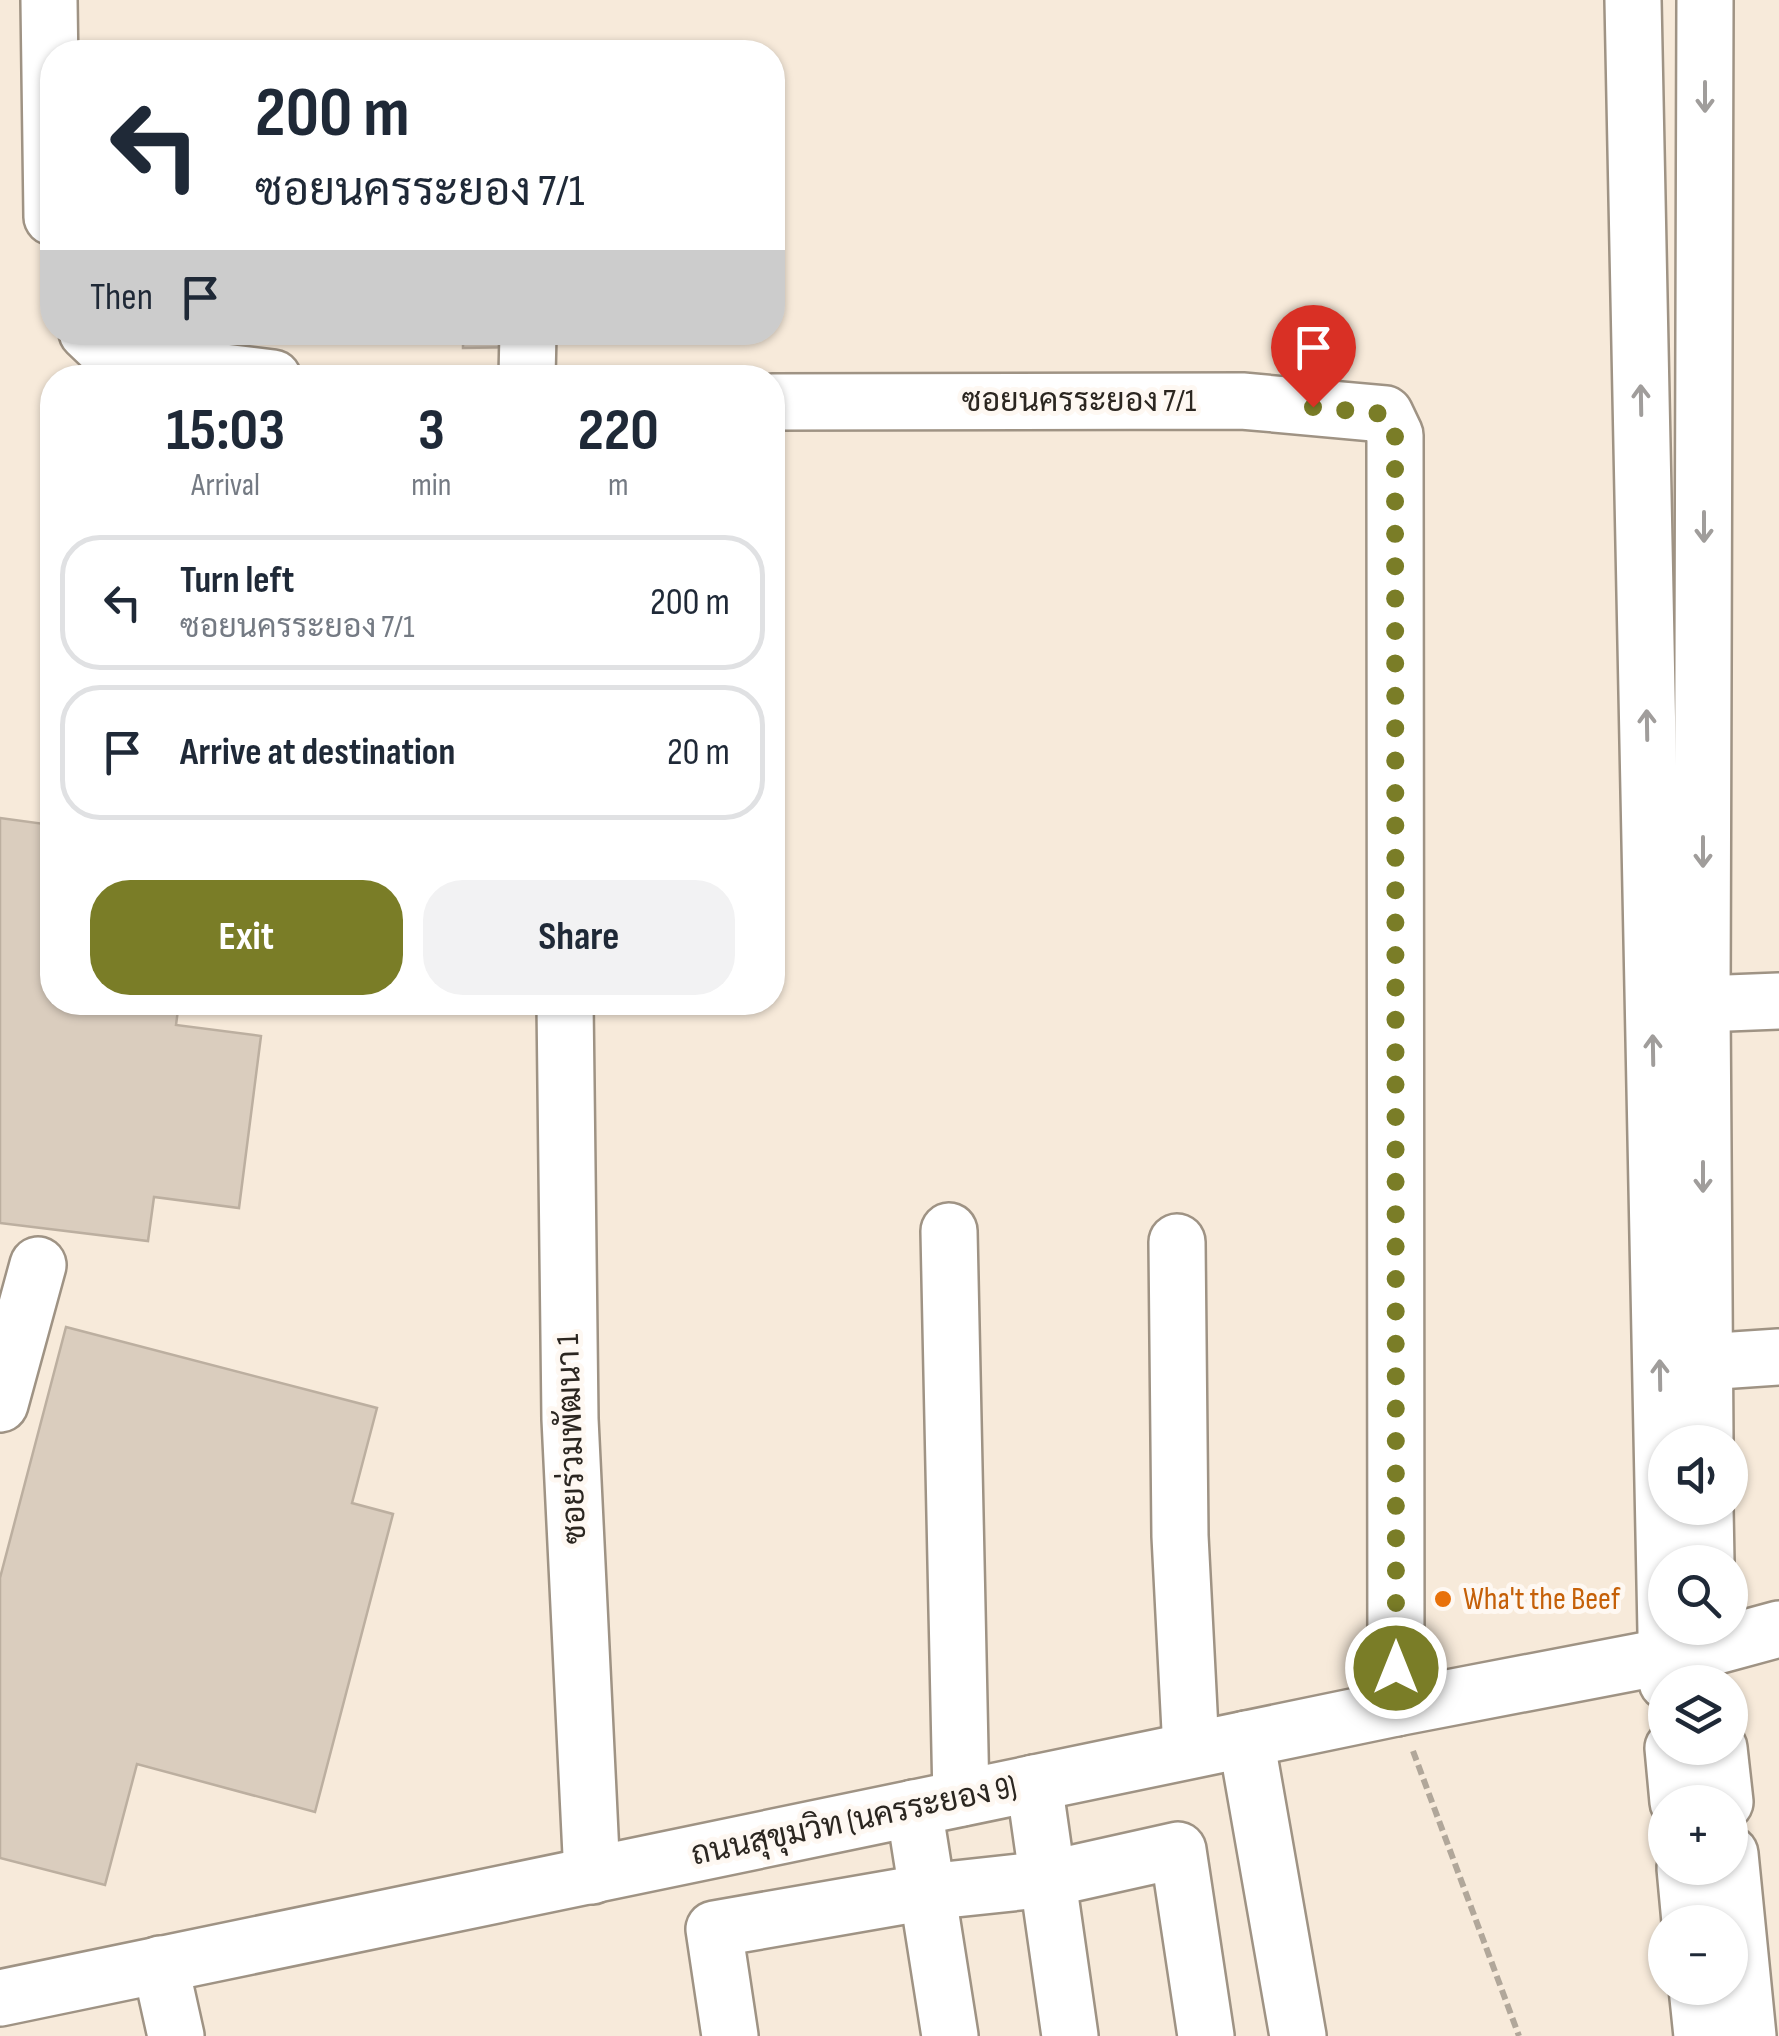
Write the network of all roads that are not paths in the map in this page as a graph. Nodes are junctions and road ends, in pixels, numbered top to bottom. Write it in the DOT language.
graph roads {
  1 [pos="49,0"];
  2 [pos="1633,0"];
  3 [pos="1705,0"];
  4 [pos="50,40"];
  5 [pos="101,345"];
  6 [pos="166,365"];
  7 [pos="785,402"];
  8 [pos="1779,1001"];
  9 [pos="1702,1004"];
  10 [pos="565,1015"];
  11 [pos="949,1231"];
  12 [pos="1176,1242"];
  13 [pos="38,1265"];
  14 [pos="1779,1357"];
  15 [pos="1704,1362"];
  16 [pos="0,1404"];
  17 [pos="1705,1425"];
  18 [pos="1779,1629"];
  19 [pos="1693,1659"];
  20 [pos="1396,1708"];
  21 [pos="1246,1739"];
  22 [pos="1191,1750"];
  23 [pos="1034,1783"];
  24 [pos="938,1803"];
  25 [pos="592,1876"];
  26 [pos="1048,1878"];
  27 [pos="1732,1885"];
  28 [pos="927,1892"];
  29 [pos="160,1964"];
  30 [pos="0,1998"];
  31 [pos="1742,2012"];
  32 [pos="176,2036"];
  33 [pos="730,2036"];
  34 [pos="950,2036"];
  35 [pos="1070,2036"];
  36 [pos="1206,2036"];
  37 [pos="1298,2036"];
  1 -- 4 [label="street"];
  19 -- 2 [label="street, one-way"];
  3 -- 9 [label="street, one-way"];
  5 -- 6 [label="street"];
  7 -- 20 [label="street, ซอยนครระยอง 7/1"];
  8 -- 9 [label="street"];
  9 -- 15 [label="street, one-way"];
  10 -- 25 [label="street, ซอยร่วมพัฒนา 1"];
  11 -- 24 [label="street"];
  12 -- 22 [label="street"];
  13 -- 16 [label="street"];
  14 -- 15 [label="street"];
  15 -- 17 [label="street"];
  18 -- 19 [label="street, ถนนสุขุมวิท (นครระยอง 9)"];
  19 -- 20 [label="street, ถนนสุขุมวิท (นครระยอง 9)"];
  20 -- 21 [label="street, ถนนสุขุมวิท (นครระยอง 9)"];
  21 -- 22 [label="street, ถนนสุขุมวิท (นครระยอง 9)"];
  21 -- 37 [label="street"];
  22 -- 23 [label="street, ถนนสุขุมวิท (นครระยอง 9)"];
  23 -- 24 [label="street, ถนนสุขุมวิท (นครระยอง 9)"];
  23 -- 26 [label="street"];
  24 -- 25 [label="street, ถนนสุขุมวิท (นครระยอง 9)"];
  24 -- 28 [label="street"];
  25 -- 29 [label="street, ถนนสุขุมวิท (นครระยอง 9)"];
  26 -- 28 [label="street"];
  26 -- 35 [label="street"];
  26 -- 36 [label="street"];
  27 -- 31 [label="street"];
  28 -- 33 [label="street"];
  28 -- 34 [label="street"];
  29 -- 30 [label="street, ถนนสุขุมวิท (นครระยอง 9)"];
  29 -- 32 [label="street"];
}
